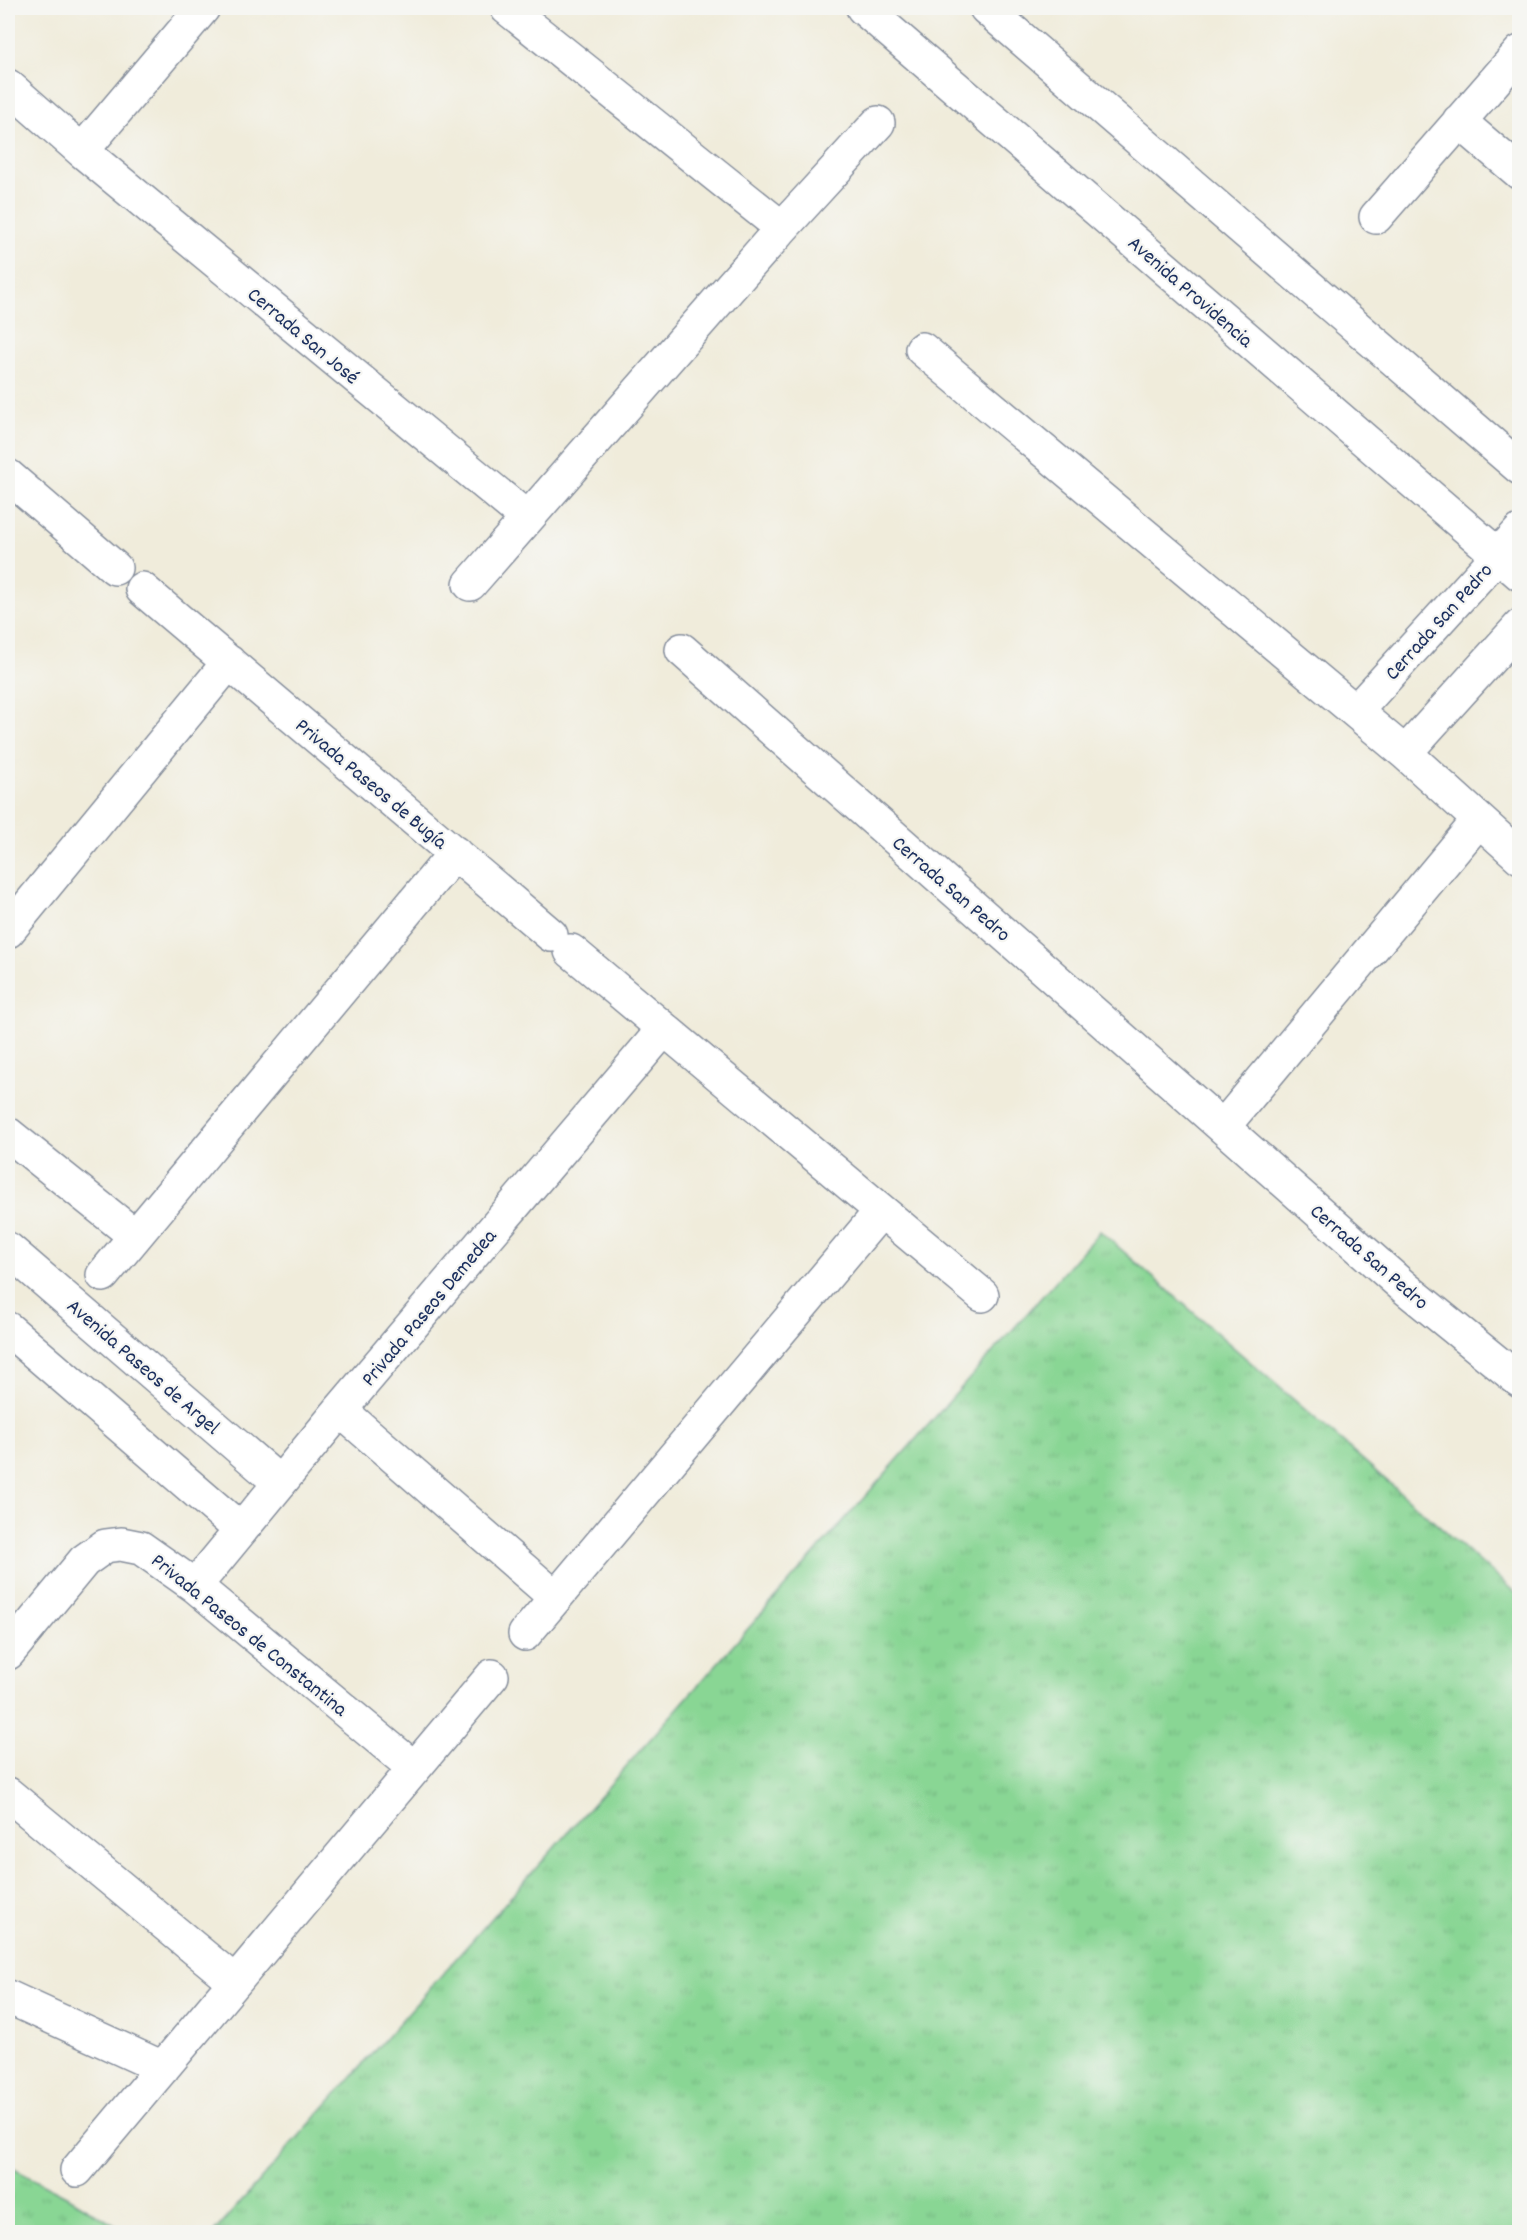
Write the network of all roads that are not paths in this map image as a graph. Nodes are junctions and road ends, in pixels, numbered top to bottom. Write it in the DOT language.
graph roads {
  1 [pos="203,8"];
  2 [pos="507,8"];
  3 [pos="863,8"];
  4 [pos="986,8"];
  5 [pos="1520,52"];
  6 [pos="8,87"];
  7 [pos="1459,122"];
  8 [pos="878,123"];
  9 [pos="82,151"];
  10 [pos="1520,173"];
  11 [pos="1376,217"];
  12 [pos="782,228"];
  13 [pos="922,349"];
  14 [pos="1520,468"];
  15 [pos="12,488"];
  16 [pos="527,518"];
  17 [pos="1520,531"];
  18 [pos="1508,564"];
  19 [pos="115,568"];
  20 [pos="470,584"];
  21 [pos="142,589"];
  22 [pos="1520,626"];
  23 [pos="682,650"];
  24 [pos="230,662"];
  25 [pos="1356,711"];
  26 [pos="1405,753"];
  27 [pos="1479,820"];
  28 [pos="454,853"];
  29 [pos="1520,857"];
  30 [pos="8,931"];
  31 [pos="663,1030"];
  32 [pos="1223,1127"];
  33 [pos="8,1134"];
  34 [pos="881,1211"];
  35 [pos="134,1235"];
  36 [pos="8,1250"];
  37 [pos="103,1275"];
  38 [pos="982,1295"];
  39 [pos="8,1329"];
  40 [pos="1520,1381"];
  41 [pos="340,1410"];
  42 [pos="280,1483"];
  43 [pos="241,1530"];
  44 [pos="195,1586"];
  45 [pos="555,1597"];
  46 [pos="525,1634"];
  47 [pos="8,1653"];
  48 [pos="492,1676"];
  49 [pos="414,1768"];
  50 [pos="8,1794"];
  51 [pos="236,1982"];
  52 [pos="8,1997"];
  53 [pos="164,2068"];
  54 [pos="77,2170"];
  1 -- 9 [label="street"];
  2 -- 12 [label="street"];
  3 -- 18 [label="street, Avenida Providencia"];
  4 -- 14 [label="street"];
  5 -- 7 [label="street"];
  6 -- 9 [label="street, Cerrada San José"];
  7 -- 10 [label="street"];
  7 -- 11 [label="street"];
  8 -- 12 [label="street"];
  9 -- 16 [label="street, Cerrada San José"];
  12 -- 16 [label="street"];
  13 -- 25 [label="street"];
  15 -- 19 [label="street"];
  16 -- 20 [label="street"];
  17 -- 18 [label="street, Cerrada San Pedro"];
  18 -- 25 [label="street, Cerrada San Pedro"];
  21 -- 24 [label="street, Privada Paseos de Bugía"];
  22 -- 26 [label="street"];
  23 -- 32 [label="street, Cerrada San Pedro"];
  24 -- 28 [label="street, Privada Paseos de Bugía"];
  24 -- 30 [label="street"];
  25 -- 26 [label="street"];
  26 -- 27 [label="street"];
  27 -- 29 [label="street"];
  27 -- 32 [label="street"];
  28 -- 31 [label="street"];
  28 -- 35 [label="street, Privada Paseos de Bugía"];
  31 -- 34 [label="street"];
  31 -- 41 [label="street, Privada Paseos Demedea"];
  32 -- 40 [label="street, Cerrada San Pedro"];
  33 -- 35 [label="street"];
  34 -- 38 [label="street"];
  34 -- 45 [label="street"];
  35 -- 37 [label="street, Privada Paseos de Bugía"];
  36 -- 42 [label="street, Avenida Paseos de Argel"];
  39 -- 43 [label="street"];
  41 -- 42 [label="street, Privada Paseos Demedea"];
  41 -- 45 [label="street"];
  42 -- 43 [label="street, Privada Paseos Demedea"];
  43 -- 44 [label="street, Privada Paseos Demedea"];
  44 -- 47 [label="street, Privada Paseos de Constantina"];
  44 -- 49 [label="street, Privada Paseos de Constantina"];
  45 -- 46 [label="street"];
  48 -- 49 [label="street"];
  49 -- 51 [label="street"];
  50 -- 51 [label="street"];
  51 -- 53 [label="street"];
  52 -- 53 [label="street"];
  53 -- 54 [label="street"];
}
